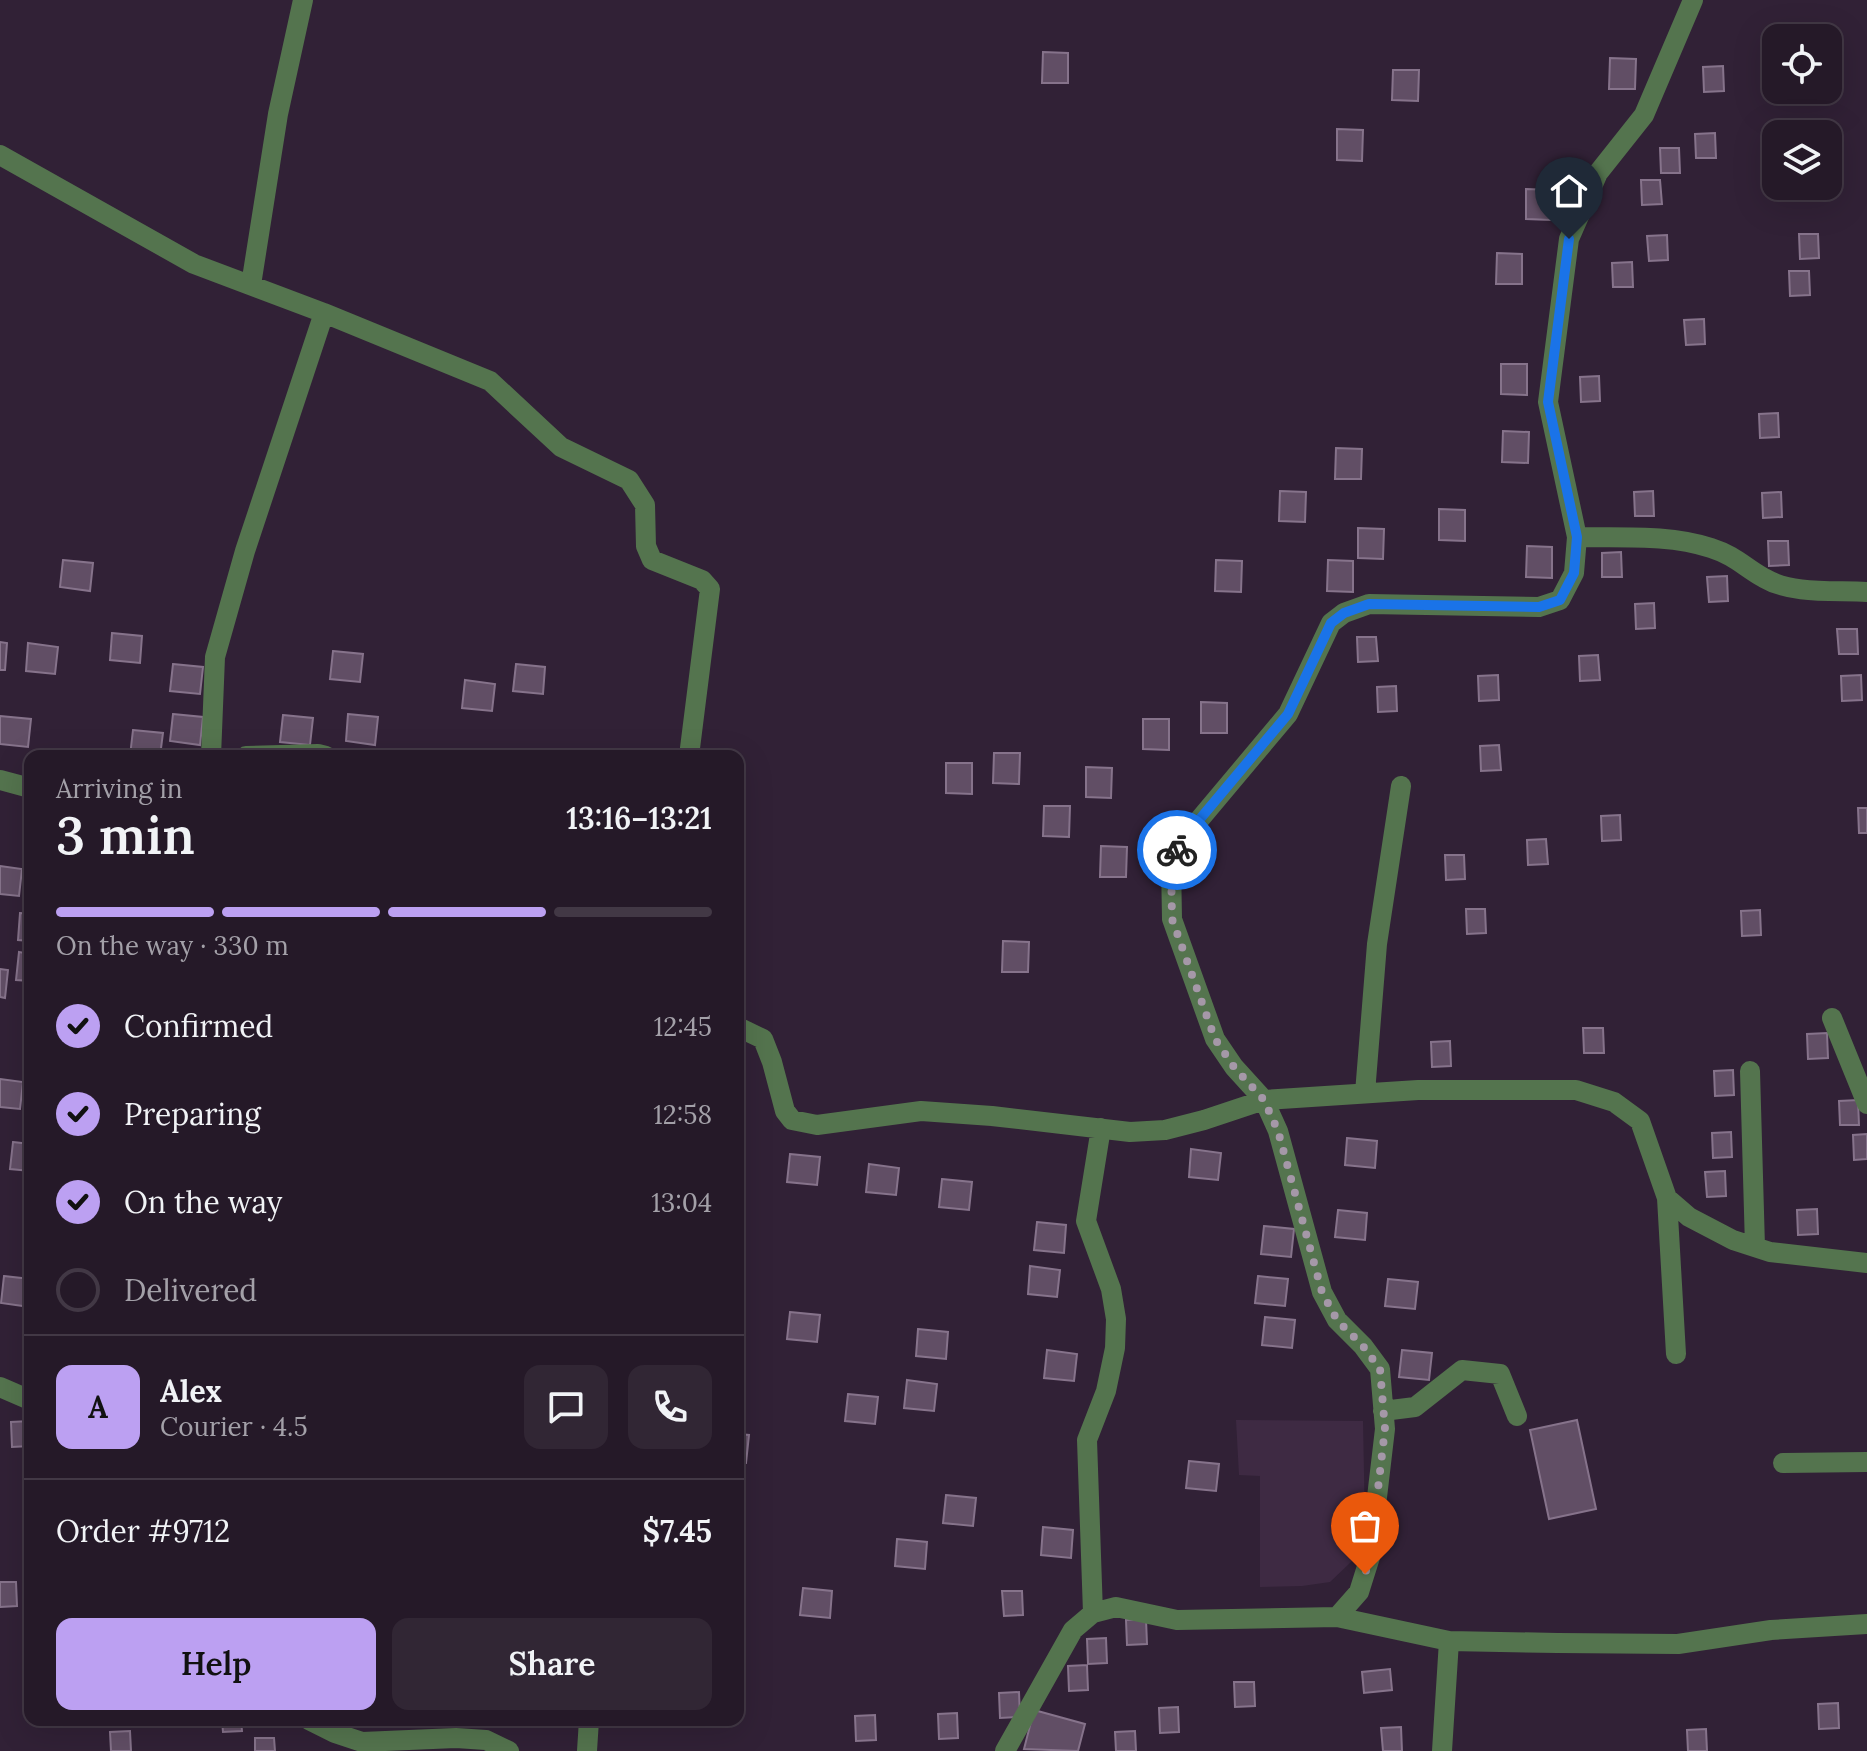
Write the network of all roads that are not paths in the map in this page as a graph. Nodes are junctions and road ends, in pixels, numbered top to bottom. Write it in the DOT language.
graph roads {
  1 [pos="303,0"];
  2 [pos="1693,0"];
  3 [pos="0,155"];
  4 [pos="251,285"];
  5 [pos="324,313"];
  6 [pos="1577,537"];
  7 [pos="1867,592"];
  8 [pos="211,750"];
  9 [pos="690,750"];
  10 [pos="0,780"];
  11 [pos="24,786"];
  12 [pos="1401,786"];
  13 [pos="1832,1018"];
  14 [pos="744,1030"];
  15 [pos="1750,1071"];
  16 [pos="1365,1093"];
  17 [pos="1264,1100"];
  18 [pos="1867,1104"];
  19 [pos="1101,1128"];
  20 [pos="1667,1198"];
  21 [pos="1755,1247"];
  22 [pos="1867,1263"];
  23 [pos="1676,1354"];
  24 [pos="0,1387"];
  25 [pos="24,1397"];
  26 [pos="1383,1411"];
  27 [pos="1517,1416"];
  28 [pos="1867,1462"];
  29 [pos="1783,1463"];
  30 [pos="1093,1613"];
  31 [pos="1337,1617"];
  32 [pos="1867,1624"];
  33 [pos="1449,1641"];
  34 [pos="321,1726"];
  35 [pos="589,1726"];
  36 [pos="509,1751"];
  37 [pos="587,1751"];
  38 [pos="1005,1751"];
  39 [pos="1442,1751"];
  1 -- 4 [label="street"];
  2 -- 6 [label="street"];
  3 -- 4 [label="street"];
  4 -- 5 [label="street"];
  5 -- 8 [label="street"];
  5 -- 9 [label="street"];
  6 -- 7 [label="street"];
  6 -- 17 [label="street"];
  10 -- 11 [label="street"];
  12 -- 16 [label="street"];
  13 -- 18 [label="street"];
  14 -- 19 [label="street"];
  15 -- 21 [label="street"];
  16 -- 17 [label="street"];
  16 -- 20 [label="street"];
  17 -- 19 [label="street"];
  17 -- 26 [label="street"];
  19 -- 30 [label="street"];
  20 -- 21 [label="street"];
  20 -- 23 [label="street"];
  21 -- 22 [label="street"];
  24 -- 25 [label="street"];
  26 -- 27 [label="street"];
  26 -- 31 [label="street"];
  28 -- 29 [label="street"];
  30 -- 31 [label="street"];
  30 -- 38 [label="street"];
  31 -- 33 [label="street"];
  32 -- 33 [label="street"];
  33 -- 39 [label="street"];
  34 -- 36 [label="street"];
  35 -- 37 [label="street"];
}
